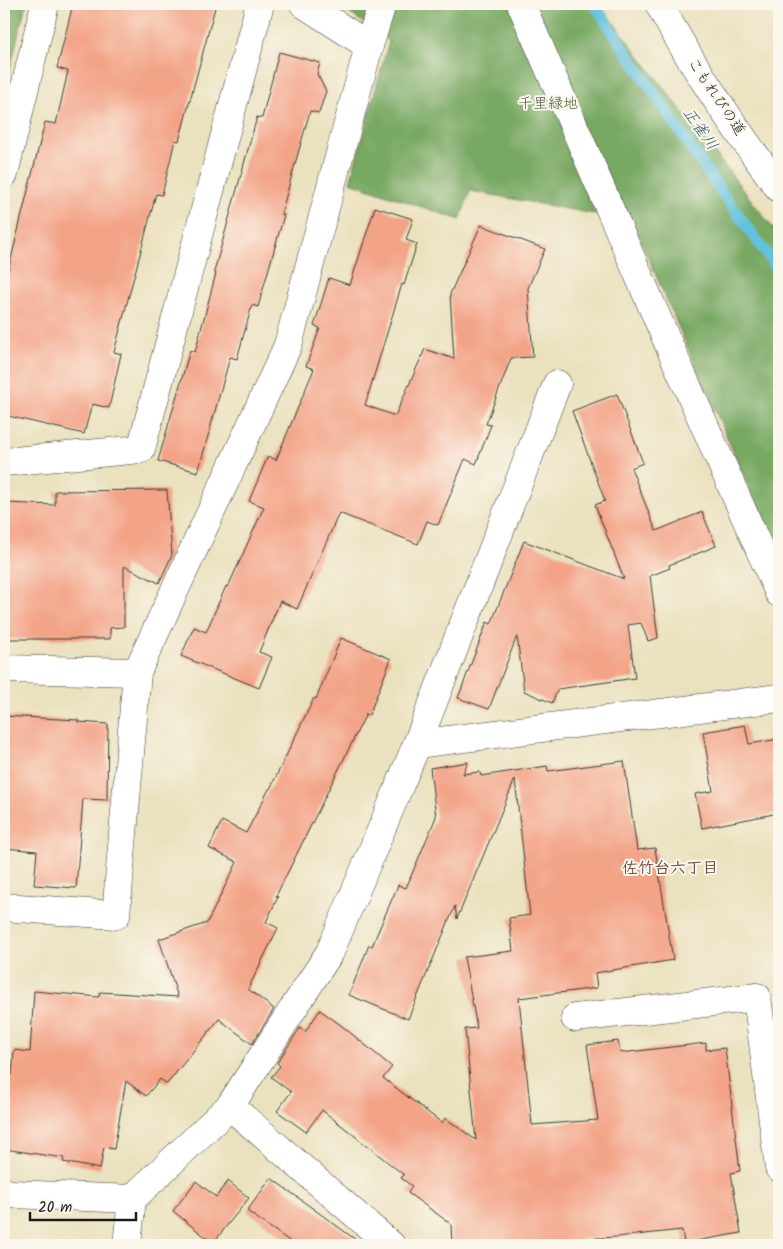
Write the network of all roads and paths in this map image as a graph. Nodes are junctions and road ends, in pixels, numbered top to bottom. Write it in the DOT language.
graph roads {
  1 [pos="45,4"];
  2 [pos="260,4"];
  3 [pos="304,4"];
  4 [pos="382,4"];
  5 [pos="521,4"];
  6 [pos="659,4"];
  7 [pos="369,46"];
  8 [pos="4,174"];
  9 [pos="779,188"];
  10 [pos="557,384"];
  11 [pos="4,462"];
  12 [pos="779,593"];
  13 [pos="4,669"];
  14 [pos="136,672"];
  15 [pos="779,698"];
  16 [pos="417,744"];
  17 [pos="4,907"];
  18 [pos="575,1018"];
  19 [pos="230,1106"];
  20 [pos="779,1168"];
  21 [pos="4,1192"];
  22 [pos="132,1199"];
  23 [pos="127,1245"];
  24 [pos="391,1245"];
  1 -- 8 [label="street"];
  2 -- 11 [label="street"];
  3 -- 7 [label="street"];
  4 -- 7 [label="street"];
  5 -- 12 [label="street"];
  6 -- 9 [label="street, こもれびの道"];
  7 -- 14 [label="street"];
  10 -- 16 [label="street"];
  13 -- 14 [label="street"];
  14 -- 17 [label="street"];
  15 -- 16 [label="street"];
  16 -- 19 [label="street"];
  18 -- 20 [label="street"];
  19 -- 22 [label="street"];
  19 -- 24 [label="street"];
  21 -- 22 [label="street"];
  22 -- 23 [label="street"];
}
